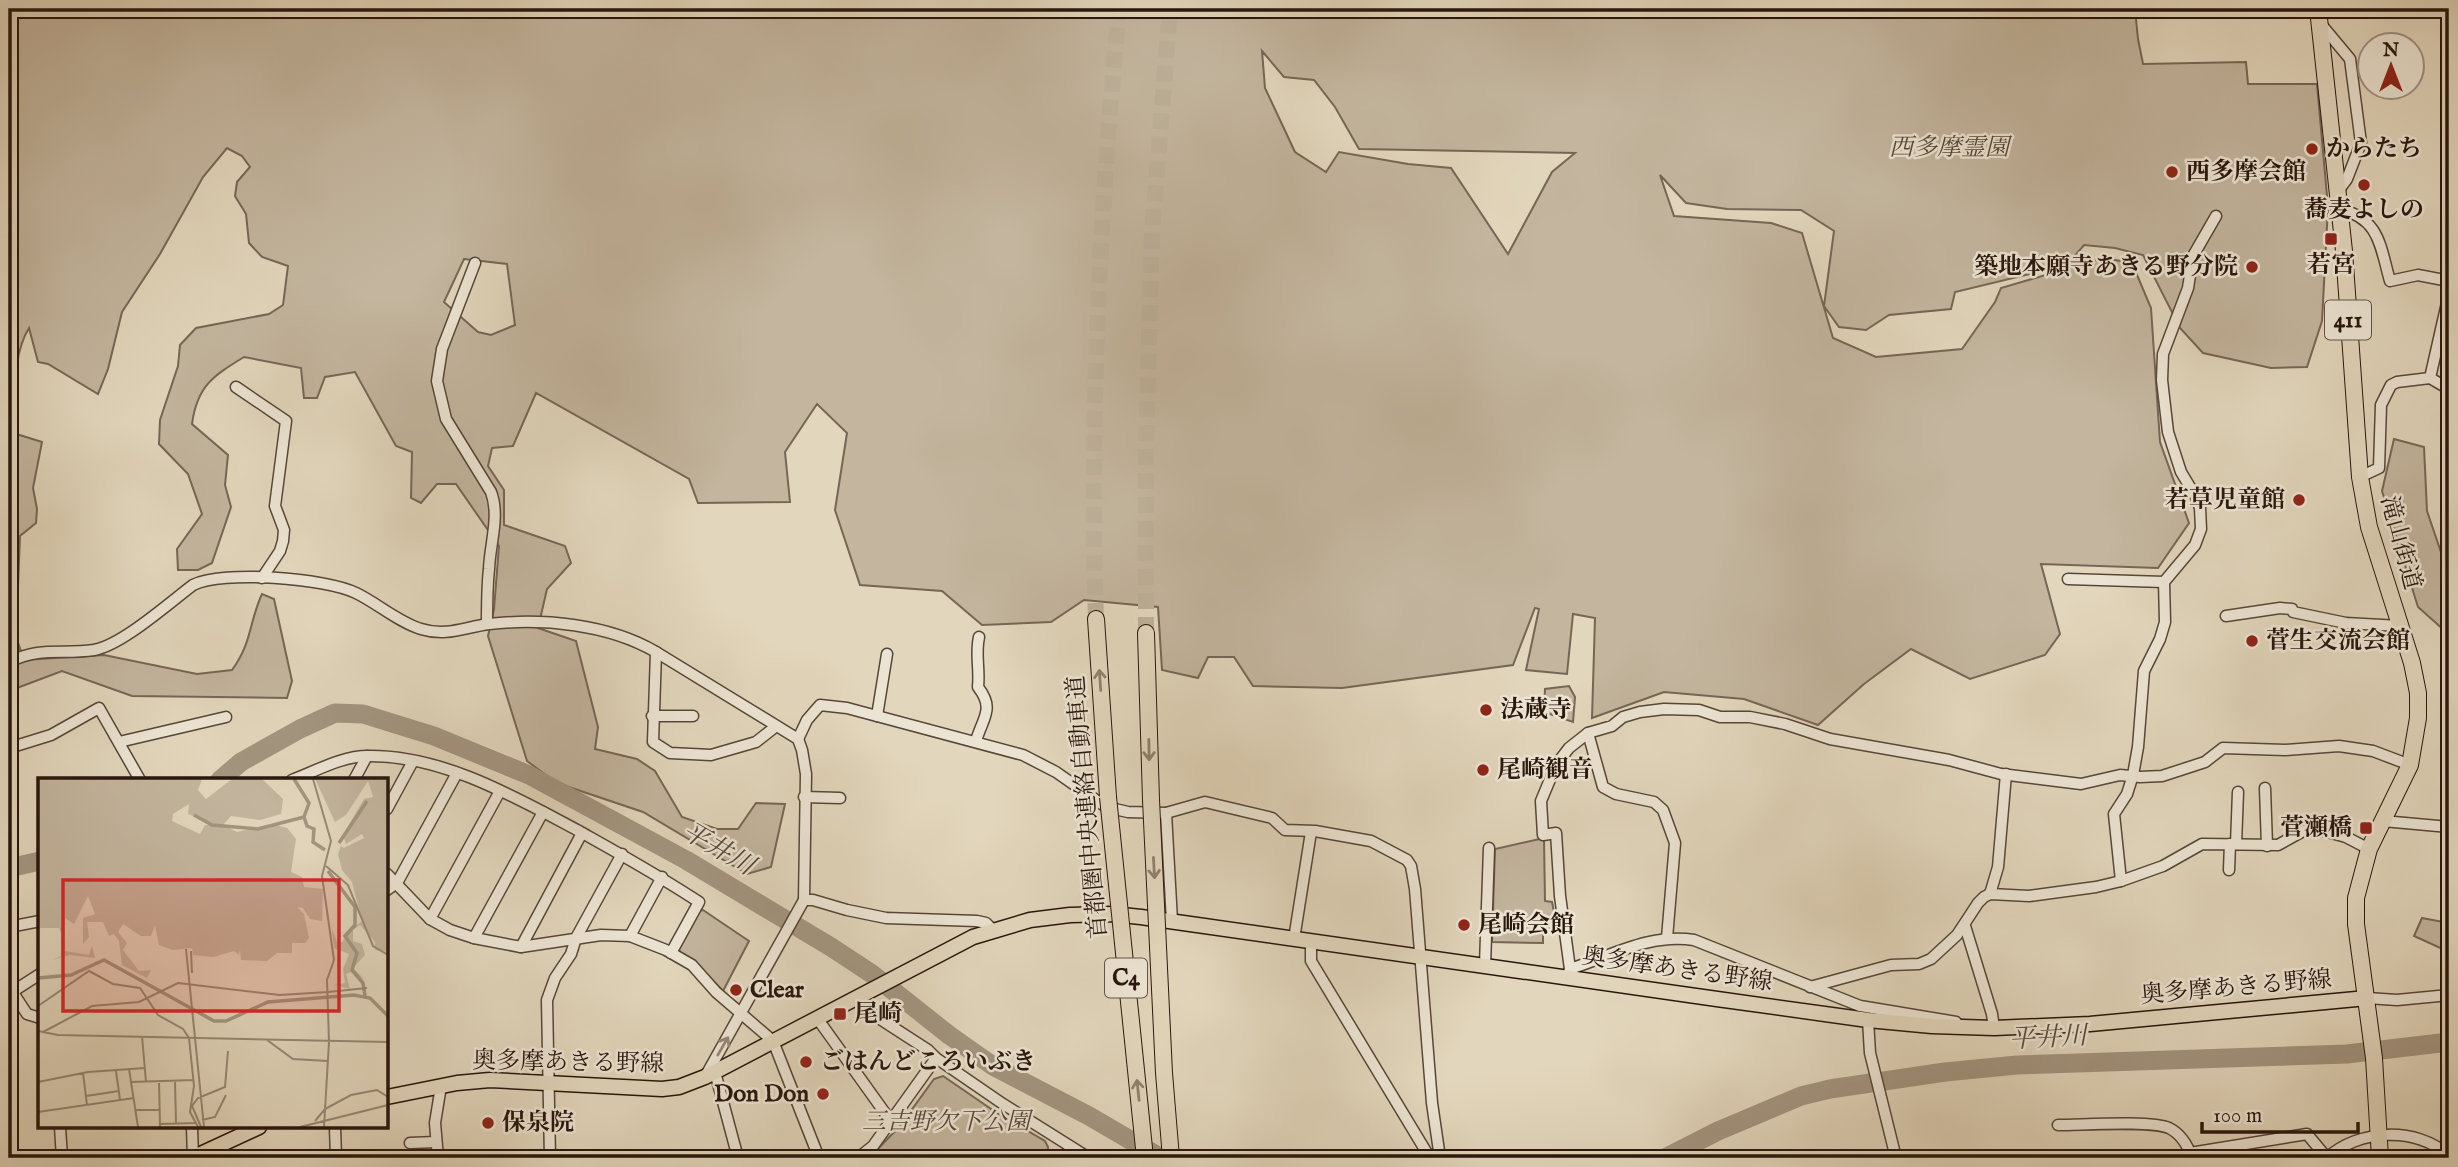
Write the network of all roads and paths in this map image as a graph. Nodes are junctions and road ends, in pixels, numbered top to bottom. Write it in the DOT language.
graph roads {
  1 [pos="2319,16"];
  2 [pos="2338,191"];
  3 [pos="2340,209"];
  4 [pos="2216,216"];
  5 [pos="475,262"];
  6 [pos="2449,281"];
  7 [pos="2449,294"];
  8 [pos="2430,378"];
  9 [pos="236,387"];
  10 [pos="2449,389"];
  11 [pos="2360,477"];
  12 [pos="262,578"];
  13 [pos="2068,579"];
  14 [pos="2164,582"];
  15 [pos="2226,616"];
  16 [pos="1096,620"];
  17 [pos="487,624"];
  18 [pos="2400,626"];
  19 [pos="1146,633"];
  20 [pos="979,637"];
  21 [pos="656,652"];
  22 [pos="887,654"];
  23 [pos="9,662"];
  24 [pos="652,716"];
  25 [pos="693,716"];
  26 [pos="877,716"];
  27 [pos="226,717"];
  28 [pos="775,727"];
  29 [pos="1588,733"];
  30 [pos="798,739"];
  31 [pos="976,741"];
  32 [pos="119,742"];
  33 [pos="9,748"];
  34 [pos="367,756"];
  35 [pos="413,761"];
  36 [pos="2410,765"];
  37 [pos="457,773"];
  38 [pos="2006,774"];
  39 [pos="2133,775"];
  40 [pos="139,778"];
  41 [pos="297,778"];
  42 [pos="355,778"];
  43 [pos="2265,788"];
  44 [pos="500,791"];
  45 [pos="2238,792"];
  46 [pos="804,797"];
  47 [pos="840,798"];
  48 [pos="388,807"];
  49 [pos="543,812"];
  50 [pos="1166,813"];
  51 [pos="2384,821"];
  52 [pos="2449,827"];
  53 [pos="1311,832"];
  54 [pos="582,833"];
  55 [pos="2233,844"];
  56 [pos="2267,846"];
  57 [pos="1489,848"];
  58 [pos="2369,849"];
  59 [pos="622,854"];
  60 [pos="2229,870"];
  61 [pos="388,875"];
  62 [pos="662,877"];
  63 [pos="2121,881"];
  64 [pos="397,883"];
  65 [pos="388,889"];
  66 [pos="1990,894"];
  67 [pos="803,902"];
  68 [pos="430,919"];
  69 [pos="38,921"];
  70 [pos="1172,921"];
  71 [pos="1965,926"];
  72 [pos="9,927"];
  73 [pos="993,930"];
  74 [pos="630,936"];
  75 [pos="474,937"];
  76 [pos="576,938"];
  77 [pos="1667,938"];
  78 [pos="1294,939"];
  79 [pos="1311,941"];
  80 [pos="521,947"];
  81 [pos="671,953"];
  82 [pos="1420,957"];
  83 [pos="1485,965"];
  84 [pos="1569,973"];
  85 [pos="38,975"];
  86 [pos="1810,987"];
  87 [pos="10,993"];
  88 [pos="2449,995"];
  89 [pos="2367,1005"];
  90 [pos="741,1014"];
  91 [pos="874,1015"];
  92 [pos="38,1017"];
  93 [pos="817,1018"];
  94 [pos="1868,1020"];
  95 [pos="1994,1028"];
  96 [pos="773,1041"];
  97 [pos="936,1058"];
  98 [pos="710,1074"];
  99 [pos="549,1083"];
  100 [pos="440,1086"];
  101 [pos="388,1097"];
  102 [pos="890,1120"];
  103 [pos="2058,1125"];
  104 [pos="60,1128"];
  105 [pos="192,1128"];
  106 [pos="257,1128"];
  107 [pos="335,1128"];
  108 [pos="2380,1136"];
  109 [pos="436,1142"];
  110 [pos="411,1143"];
  111 [pos="1072,1148"];
  112 [pos="2191,1156"];
  113 [pos="2449,1156"];
  114 [pos="62,1158"];
  115 [pos="193,1158"];
  116 [pos="335,1158"];
  117 [pos="438,1158"];
  118 [pos="550,1158"];
  119 [pos="738,1158"];
  120 [pos="819,1158"];
  121 [pos="858,1158"];
  122 [pos="1062,1158"];
  123 [pos="1089,1158"];
  124 [pos="1145,1158"];
  125 [pos="1171,1158"];
  126 [pos="1430,1158"];
  127 [pos="1440,1158"];
  128 [pos="1896,1158"];
  129 [pos="2327,1158"];
  130 [pos="2380,1158"];
  1 -- 2 [label="highway, 滝山街道 / 411"];
  1 -- 2 [label="street"];
  2 -- 3 [label="highway, 滝山街道 / 411"];
  3 -- 6 [label="street"];
  3 -- 11 [label="highway, 滝山街道 / 411"];
  4 -- 14 [label="street"];
  5 -- 17 [label="street"];
  7 -- 8 [label="street"];
  8 -- 10 [label="street"];
  8 -- 11 [label="street"];
  9 -- 12 [label="street"];
  11 -- 18 [label="highway, 滝山街道 / 411"];
  12 -- 17 [label="street"];
  12 -- 23 [label="street"];
  13 -- 14 [label="street"];
  14 -- 39 [label="street"];
  15 -- 18 [label="street"];
  124 -- 16 [label="highway, 首都圏中央連絡自動車道 / C4, one-way, bridge"];
  17 -- 21 [label="street"];
  18 -- 36 [label="highway, 滝山街道 / 411"];
  19 -- 125 [label="highway, C4, one-way, bridge"];
  20 -- 31 [label="street"];
  21 -- 24 [label="street"];
  21 -- 28 [label="street"];
  22 -- 26 [label="street"];
  24 -- 25 [label="street"];
  24 -- 28 [label="street"];
  26 -- 30 [label="street"];
  26 -- 31 [label="street"];
  27 -- 32 [label="street"];
  28 -- 30 [label="street"];
  29 -- 38 [label="street"];
  29 -- 77 [label="street"];
  29 -- 84 [label="street"];
  30 -- 46 [label="street"];
  31 -- 50 [label="street"];
  32 -- 33 [label="street"];
  32 -- 40 [label="street"];
  34 -- 35 [label="street"];
  34 -- 41 [label="street"];
  34 -- 42 [label="street"];
  35 -- 37 [label="street"];
  35 -- 48 [label="street"];
  36 -- 39 [label="street"];
  36 -- 51 [label="highway, 滝山街道 / 411"];
  37 -- 44 [label="street"];
  37 -- 64 [label="street"];
  38 -- 39 [label="street"];
  38 -- 66 [label="street"];
  39 -- 63 [label="street"];
  43 -- 56 [label="street"];
  44 -- 49 [label="street"];
  44 -- 68 [label="street"];
  45 -- 55 [label="street"];
  46 -- 47 [label="street"];
  46 -- 67 [label="street"];
  49 -- 54 [label="street"];
  49 -- 75 [label="street"];
  50 -- 53 [label="street"];
  50 -- 70 [label="street"];
  51 -- 52 [label="street"];
  51 -- 58 [label="highway, 滝山街道 / 411"];
  53 -- 78 [label="street"];
  53 -- 82 [label="street"];
  54 -- 59 [label="street"];
  54 -- 80 [label="street"];
  55 -- 56 [label="street"];
  55 -- 60 [label="street"];
  55 -- 63 [label="street"];
  56 -- 58 [label="street"];
  57 -- 83 [label="street"];
  58 -- 89 [label="highway, 滝山街道 / 411"];
  59 -- 62 [label="street"];
  59 -- 76 [label="street"];
  61 -- 64 [label="street"];
  62 -- 74 [label="street"];
  62 -- 81 [label="street"];
  63 -- 66 [label="street"];
  64 -- 65 [label="street"];
  64 -- 68 [label="street"];
  66 -- 71 [label="street"];
  67 -- 73 [label="street"];
  67 -- 90 [label="street"];
  68 -- 75 [label="street"];
  69 -- 72 [label="street"];
  70 -- 73 [label="main road, 奥多摩あきる野線"];
  70 -- 78 [label="main road, 奥多摩あきる野線"];
  71 -- 86 [label="street"];
  71 -- 95 [label="street"];
  73 -- 93 [label="main road, 奥多摩あきる野線"];
  74 -- 76 [label="street"];
  74 -- 81 [label="street"];
  75 -- 80 [label="street"];
  76 -- 80 [label="street"];
  76 -- 99 [label="street"];
  77 -- 84 [label="street"];
  77 -- 86 [label="street"];
  78 -- 79 [label="main road, 奥多摩あきる野線"];
  79 -- 82 [label="main road, 奥多摩あきる野線"];
  79 -- 126 [label="street"];
  81 -- 90 [label="street"];
  82 -- 83 [label="main road, 奥多摩あきる野線"];
  82 -- 127 [label="street"];
  83 -- 84 [label="main road, 奥多摩あきる野線"];
  84 -- 94 [label="main road, 奥多摩あきる野線"];
  85 -- 87 [label="street"];
  86 -- 95 [label="street"];
  87 -- 92 [label="street"];
  88 -- 89 [label="street"];
  89 -- 95 [label="main road, 奥多摩あきる野線"];
  89 -- 108 [label="highway, 滝山街道 / 411"];
  90 -- 96 [label="street"];
  98 -- 90 [label="street, one-way"];
  91 -- 97 [label="street"];
  93 -- 96 [label="main road, 奥多摩あきる野線"];
  93 -- 102 [label="street"];
  94 -- 95 [label="main road, 奥多摩あきる野線"];
  94 -- 128 [label="street"];
  96 -- 98 [label="main road, 奥多摩あきる野線"];
  96 -- 120 [label="street"];
  97 -- 102 [label="street"];
  97 -- 111 [label="street"];
  98 -- 99 [label="main road, 奥多摩あきる野線"];
  98 -- 119 [label="street"];
  99 -- 100 [label="main road, 奥多摩あきる野線"];
  99 -- 118 [label="street"];
  100 -- 101 [label="main road, 奥多摩あきる野線"];
  100 -- 109 [label="street"];
  102 -- 121 [label="street"];
  103 -- 112 [label="street"];
  104 -- 114 [label="street"];
  105 -- 115 [label="street"];
  106 -- 115 [label="main road"];
  107 -- 116 [label="street"];
  108 -- 113 [label="street"];
  108 -- 129 [label="street"];
  108 -- 130 [label="highway, 滝山街道 / 411"];
  109 -- 110 [label="street"];
  109 -- 117 [label="street"];
  111 -- 122 [label="street"];
  111 -- 123 [label="street"];
  112 -- 129 [label="street"];
}
